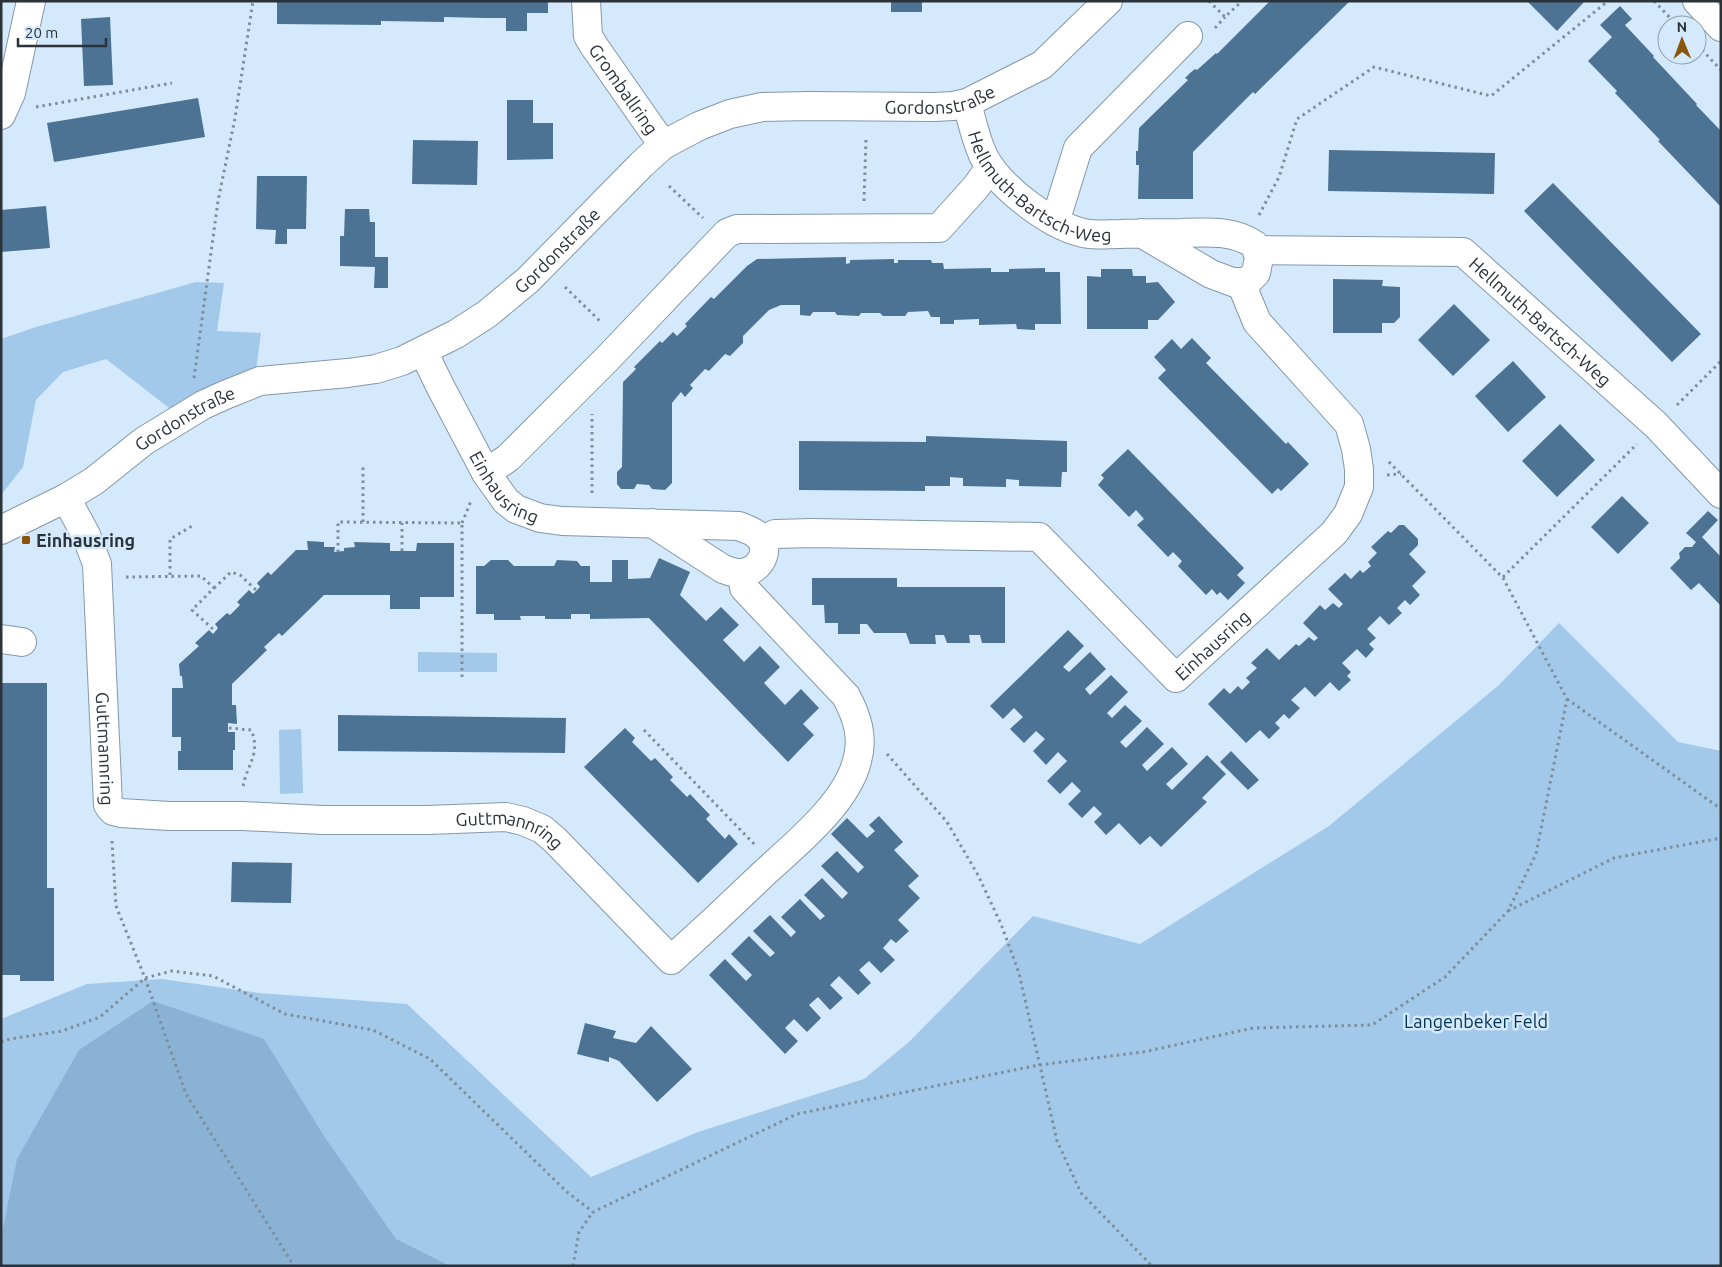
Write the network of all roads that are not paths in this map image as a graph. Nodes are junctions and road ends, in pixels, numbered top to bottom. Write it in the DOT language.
graph roads {
  1 [pos="31,1"];
  2 [pos="586,1"];
  3 [pos="1108,1"];
  4 [pos="1697,1"];
  5 [pos="1721,27"];
  6 [pos="1188,36"];
  7 [pos="967,103"];
  8 [pos="2,114"];
  9 [pos="663,145"];
  10 [pos="990,167"];
  11 [pos="1055,222"];
  12 [pos="1140,234"];
  13 [pos="1253,245"];
  14 [pos="1241,283"];
  15 [pos="423,351"];
  16 [pos="486,473"];
  17 [pos="1721,494"];
  18 [pos="66,498"];
  19 [pos="652,523"];
  20 [pos="1,530"];
  21 [pos="762,540"];
  22 [pos="742,573"];
  1 -- 8 [label="street"];
  2 -- 9 [label="street, Gromballring"];
  3 -- 7 [label="street, Gordonstraße"];
  4 -- 5 [label="street"];
  6 -- 11 [label="street"];
  7 -- 9 [label="street, Gordonstraße"];
  7 -- 10 [label="street, Hellmuth-Bartsch-Weg"];
  9 -- 15 [label="street, Gordonstraße"];
  10 -- 11 [label="street, Hellmuth-Bartsch-Weg"];
  10 -- 16 [label="street"];
  11 -- 12 [label="street, Hellmuth-Bartsch-Weg"];
  12 -- 13 [label="street, Hellmuth-Bartsch-Weg"];
  12 -- 14 [label="street, Hellmuth-Bartsch-Weg"];
  13 -- 14 [label="street"];
  13 -- 17 [label="street, Hellmuth-Bartsch-Weg"];
  14 -- 21 [label="street, Einhausring"];
  15 -- 16 [label="street, Einhausring"];
  15 -- 18 [label="street, Gordonstraße"];
  16 -- 19 [label="street, Einhausring"];
  18 -- 20 [label="street, Gordonstraße"];
  18 -- 22 [label="street, Guttmannring"];
  19 -- 21 [label="street, Einhausring"];
  19 -- 22 [label="street"];
  21 -- 22 [label="street"];
}
